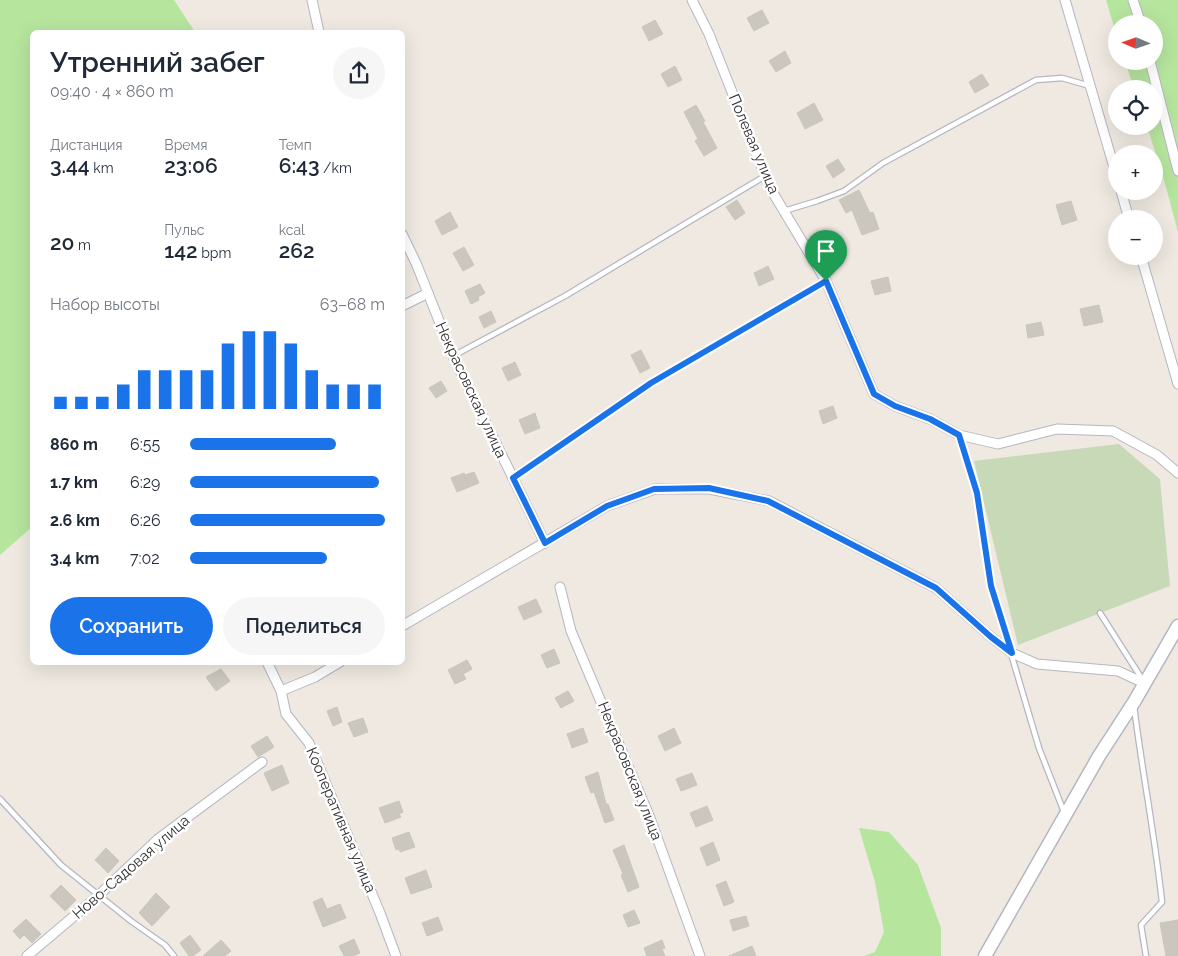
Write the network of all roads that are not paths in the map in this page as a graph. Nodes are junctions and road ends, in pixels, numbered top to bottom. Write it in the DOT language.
graph roads {
  1 [pos="312,0"];
  2 [pos="692,0"];
  3 [pos="1065,0"];
  4 [pos="1133,0"];
  5 [pos="1138,15"];
  6 [pos="319,30"];
  7 [pos="1152,70"];
  8 [pos="1090,86"];
  9 [pos="1108,147"];
  10 [pos="1178,172"];
  11 [pos="766,176"];
  12 [pos="784,211"];
  13 [pos="405,241"];
  14 [pos="1144,265"];
  15 [pos="826,281"];
  16 [pos="428,293"];
  17 [pos="405,304"];
  18 [pos="453,356"];
  19 [pos="1178,384"];
  20 [pos="959,435"];
  21 [pos="1178,473"];
  22 [pos="513,478"];
  23 [pos="545,543"];
  24 [pos="560,587"];
  25 [pos="1100,613"];
  26 [pos="405,624"];
  27 [pos="1178,626"];
  28 [pos="1012,653"];
  29 [pos="268,665"];
  30 [pos="335,665"];
  31 [pos="1144,683"];
  32 [pos="281,691"];
  33 [pos="1134,702"];
  34 [pos="262,762"];
  35 [pos="0,799"];
  36 [pos="1065,816"];
  37 [pos="100,895"];
  38 [pos="27,956"];
  39 [pos="174,956"];
  40 [pos="396,956"];
  41 [pos="700,956"];
  42 [pos="985,956"];
  43 [pos="1146,956"];
  1 -- 6 [label="street"];
  2 -- 11 [label="street, Полевая улица"];
  3 -- 8 [label="street"];
  4 -- 5 [label="street"];
  7 -- 10 [label="street"];
  8 -- 9 [label="street"];
  8 -- 12 [label="lane"];
  11 -- 12 [label="street, Полевая улица"];
  11 -- 18 [label="lane"];
  12 -- 15 [label="street, Полевая улица"];
  13 -- 16 [label="street, Некрасовская улица"];
  14 -- 19 [label="street"];
  15 -- 20 [label="street, Полевая улица"];
  15 -- 22 [label="lane"];
  16 -- 17 [label="street"];
  16 -- 18 [label="street, Некрасовская улица"];
  18 -- 22 [label="street, Некрасовская улица"];
  20 -- 21 [label="street, Полевая улица"];
  20 -- 28 [label="lane"];
  22 -- 23 [label="street, Некрасовская улица"];
  23 -- 26 [label="street"];
  23 -- 28 [label="street"];
  24 -- 41 [label="street, Некрасовская улица"];
  25 -- 31 [label="lane"];
  27 -- 31 [label="street"];
  28 -- 31 [label="street"];
  28 -- 36 [label="lane"];
  29 -- 32 [label="street, Кооперативная улица"];
  30 -- 32 [label="street"];
  31 -- 33 [label="street"];
  32 -- 40 [label="street, Кооперативная улица"];
  33 -- 36 [label="street"];
  33 -- 43 [label="lane"];
  34 -- 37 [label="street, Ново-Садовая улица"];
  35 -- 37 [label="lane"];
  36 -- 42 [label="street"];
  37 -- 38 [label="street, Ново-Садовая улица"];
  37 -- 39 [label="lane"];
}
